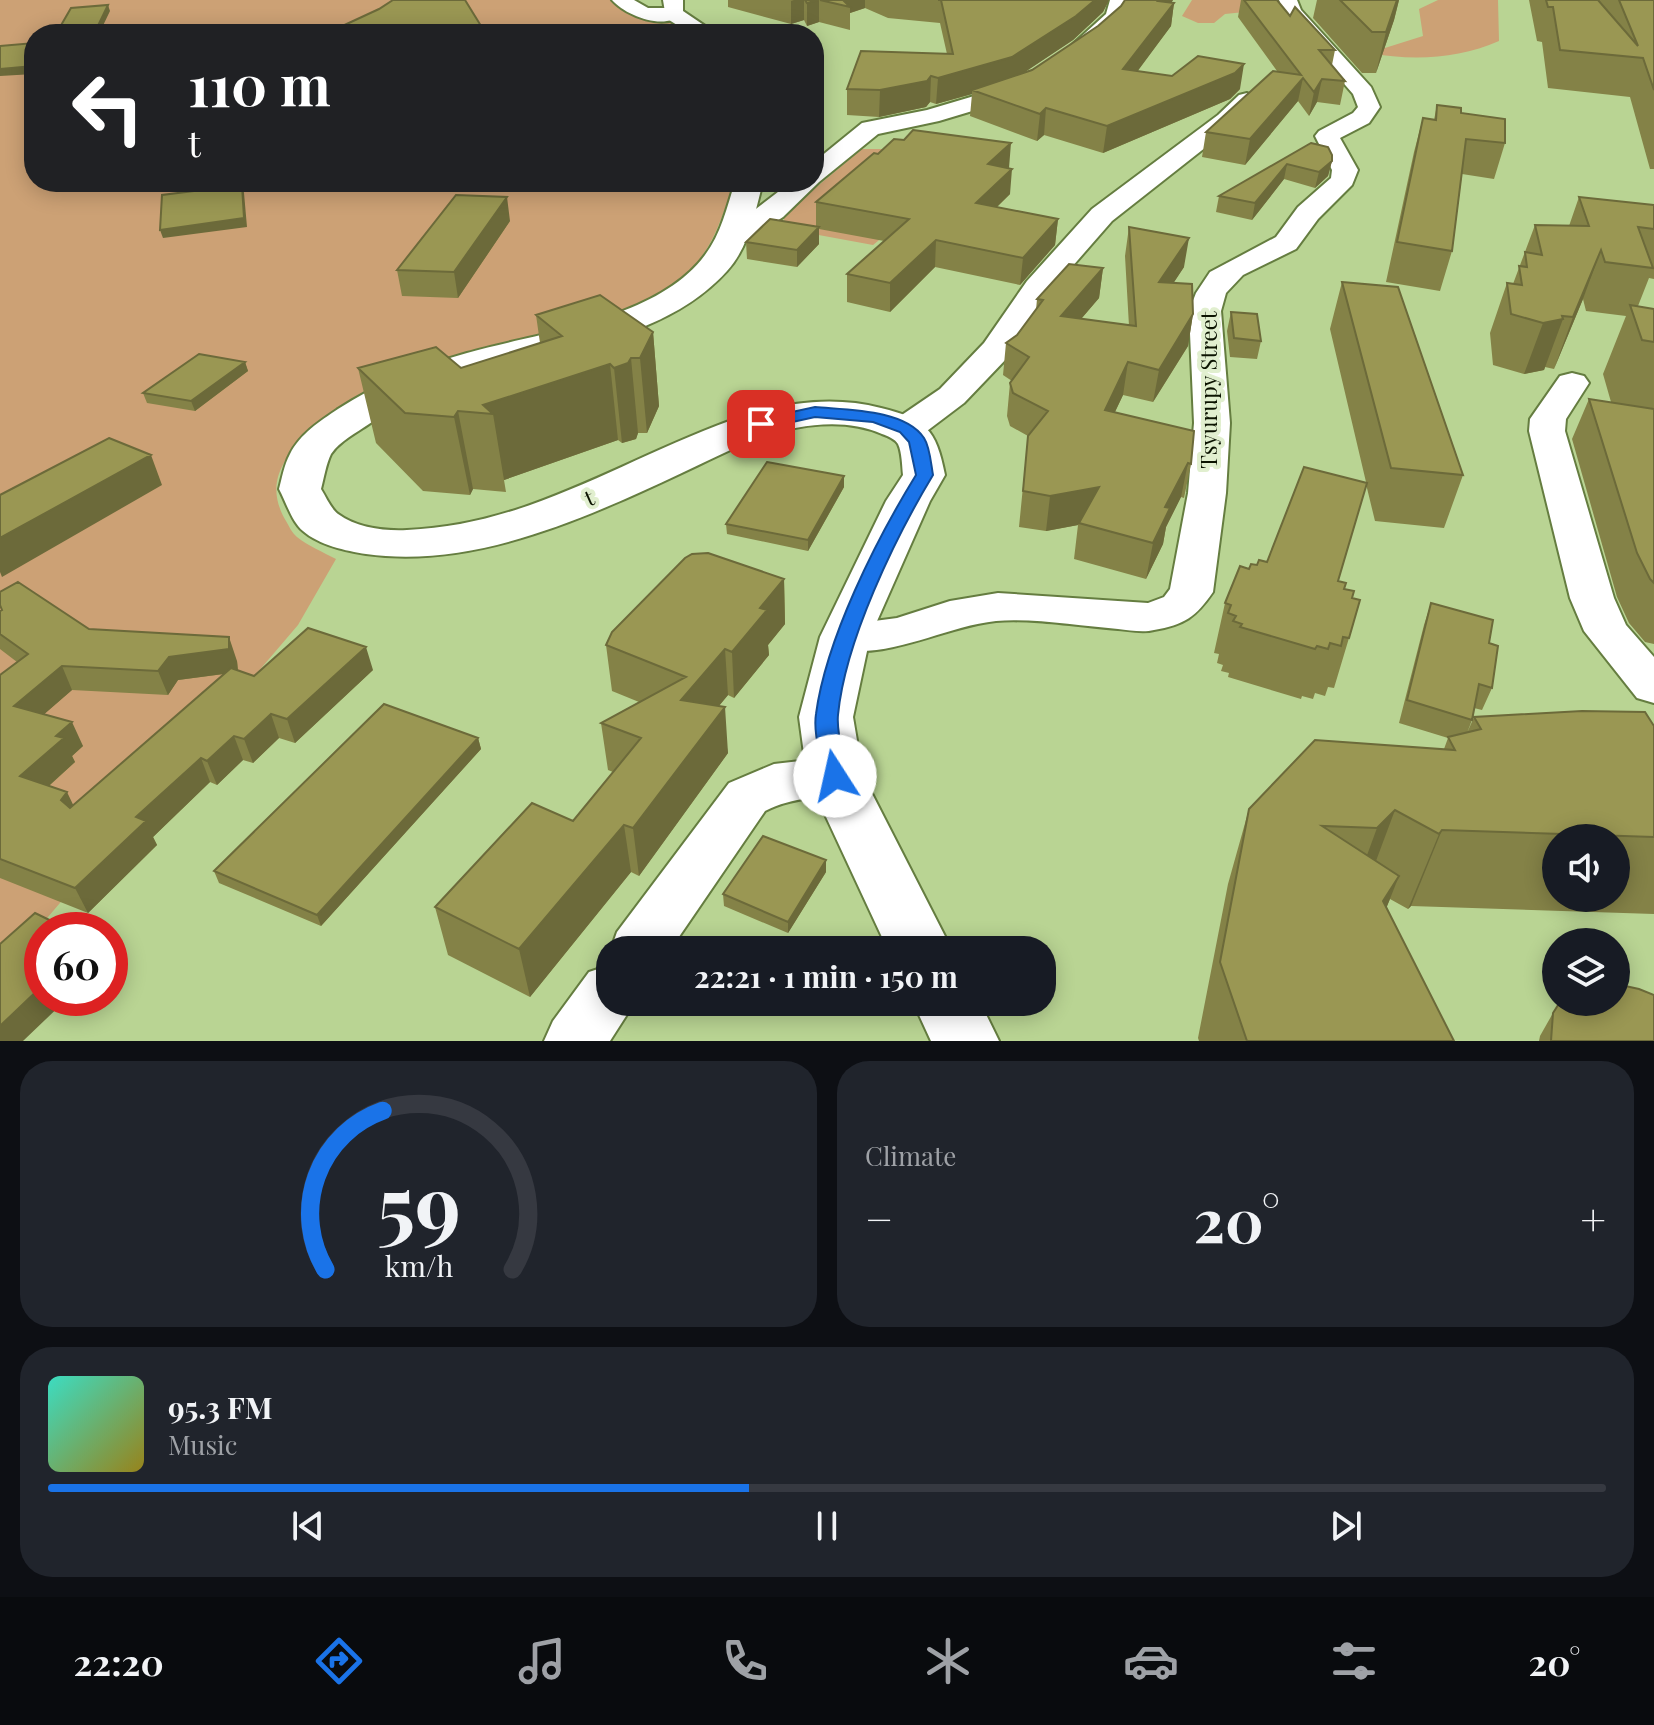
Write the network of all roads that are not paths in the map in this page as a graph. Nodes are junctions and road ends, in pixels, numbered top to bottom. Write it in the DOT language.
graph roads {
  1 [pos="621,0"];
  2 [pos="1119,0"];
  3 [pos="1288,0"];
  4 [pos="673,7"];
  5 [pos="693,24"];
  6 [pos="1264,82"];
  7 [pos="824,167"];
  8 [pos="746,192"];
  9 [pos="795,192"];
  10 [pos="732,238"];
  11 [pos="1572,383"];
  12 [pos="906,429"];
  13 [pos="845,637"];
  14 [pos="1654,687"];
  15 [pos="835,776"];
  16 [pos="648,936"];
  17 [pos="913,936"];
  18 [pos="596,1011"];
  19 [pos="953,1016"];
  20 [pos="575,1041"];
  21 [pos="965,1041"];
  1 -- 4 [label="street"];
  2 -- 7 [label="street"];
  3 -- 13 [label="street, Tsyurupy Street"];
  4 -- 5 [label="main road"];
  6 -- 12 [label="street"];
  8 -- 10 [label="main road, t"];
  9 -- 10 [label="street"];
  10 -- 12 [label="main road, t"];
  11 -- 14 [label="street"];
  12 -- 13 [label="main road"];
  13 -- 15 [label="main road"];
  15 -- 16 [label="street"];
  15 -- 17 [label="main road"];
  18 -- 20 [label="street"];
  19 -- 21 [label="main road"];
}
